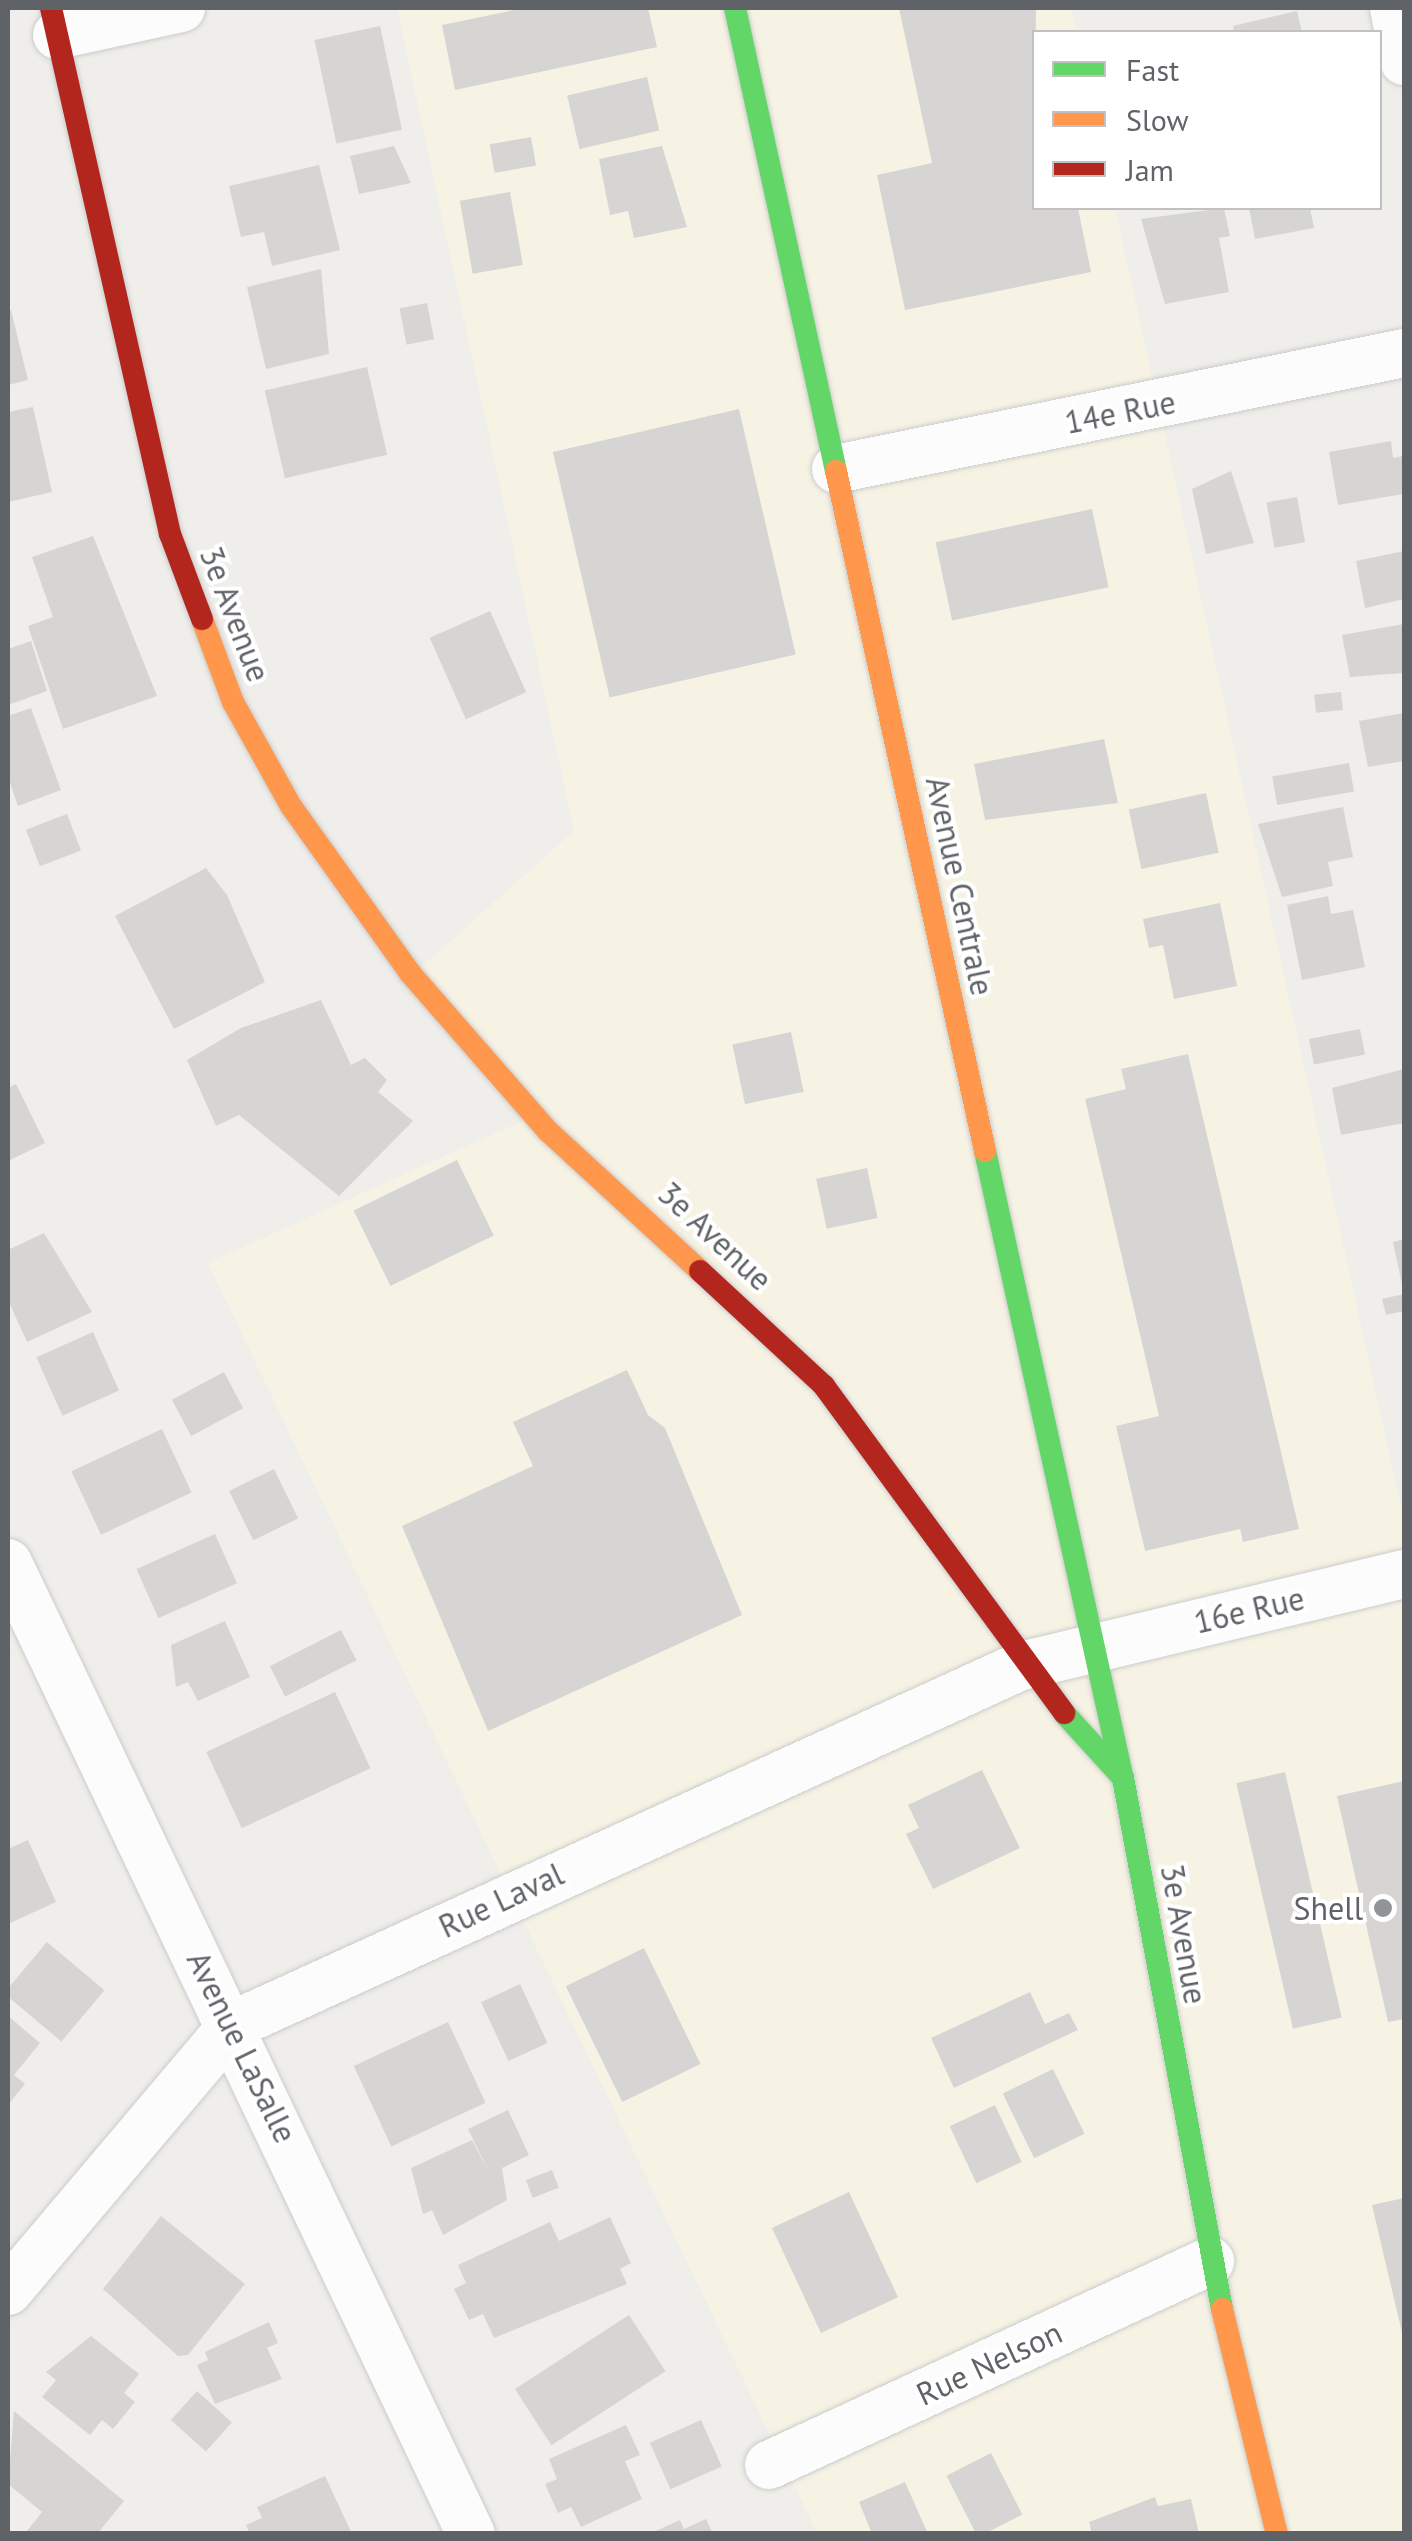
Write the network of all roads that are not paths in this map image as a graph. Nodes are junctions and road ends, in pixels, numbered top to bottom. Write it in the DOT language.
graph roads {
  1 [pos="182,8"];
  2 [pos="735,8"];
  3 [pos="1394,8"];
  4 [pos="54,21"];
  5 [pos="1404,61"];
  6 [pos="1404,353"];
  7 [pos="836,469"];
  8 [pos="8,1563"];
  9 [pos="1404,1574"];
  10 [pos="1094,1646"];
  11 [pos="1020,1666"];
  12 [pos="1123,1778"];
  13 [pos="234,2026"];
  14 [pos="1210,2261"];
  15 [pos="8,2291"];
  16 [pos="768,2464"];
  17 [pos="471,2534"];
  18 [pos="1277,2534"];
  1 -- 4 [label="street"];
  2 -- 7 [label="main road, Avenue Centrale"];
  3 -- 5 [label="street"];
  4 -- 11 [label="main road, 3e Avenue"];
  6 -- 7 [label="street, 14e Rue"];
  7 -- 10 [label="main road, Avenue Centrale"];
  8 -- 13 [label="street, Avenue LaSalle"];
  9 -- 10 [label="street, 16e Rue"];
  10 -- 11 [label="street, Rue Laval"];
  10 -- 12 [label="main road, Avenue Centrale"];
  11 -- 12 [label="main road, 3e Avenue"];
  11 -- 13 [label="street, Rue Laval"];
  12 -- 14 [label="main road, 3e Avenue"];
  13 -- 15 [label="street, Rue Laval"];
  13 -- 17 [label="street, Avenue LaSalle"];
  14 -- 16 [label="street, Rue Nelson"];
  14 -- 18 [label="main road, 3e Avenue"];
}
